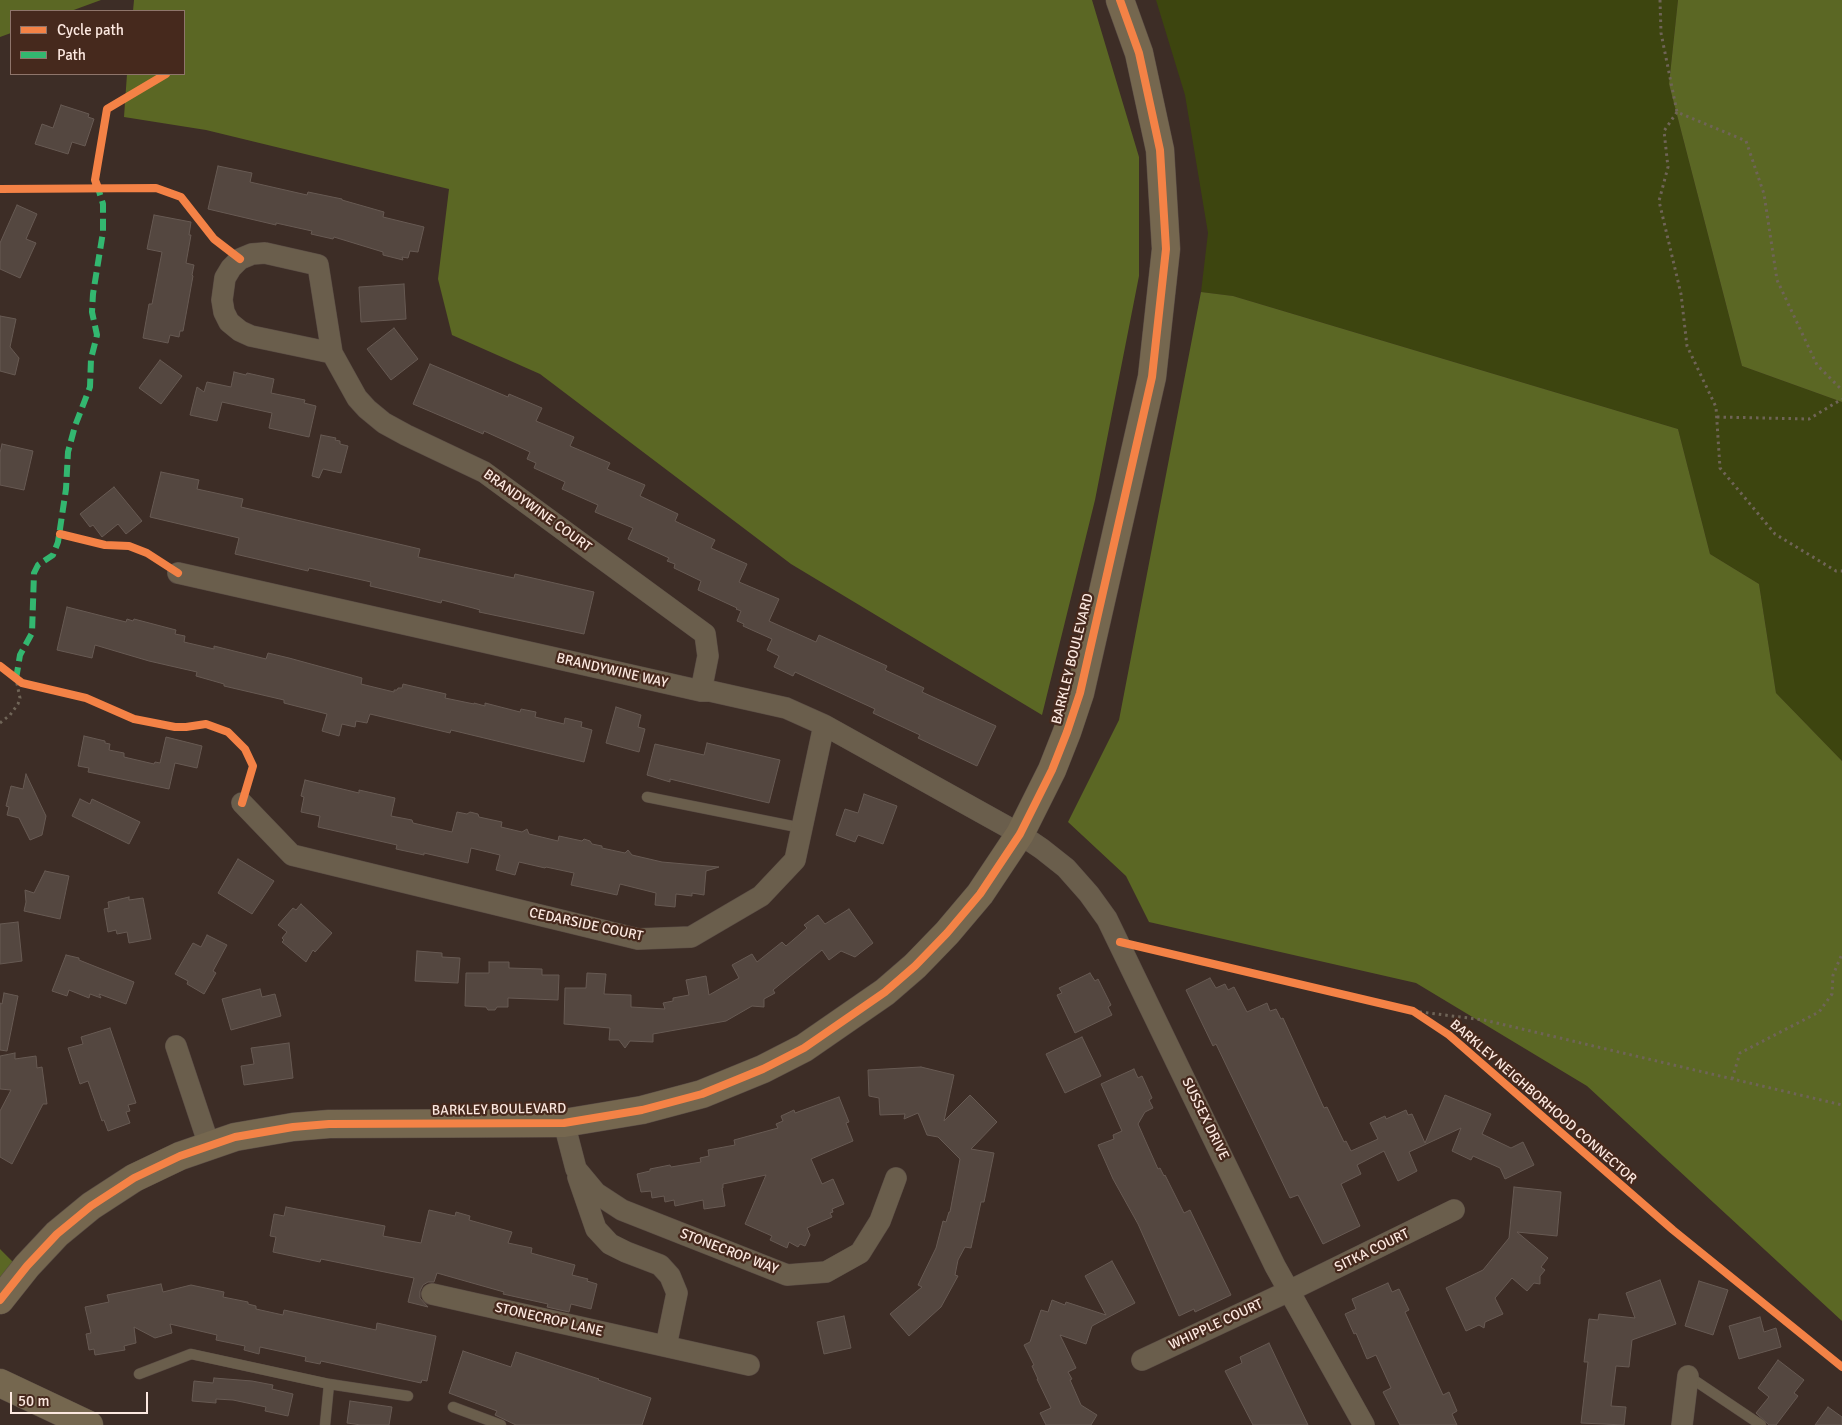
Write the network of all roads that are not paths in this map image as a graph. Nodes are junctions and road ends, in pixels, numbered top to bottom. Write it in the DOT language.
graph roads {
  1 [pos="1120,0"];
  2 [pos="332,354"];
  3 [pos="178,573"];
  4 [pos="701,691"];
  5 [pos="824,725"];
  6 [pos="647,797"];
  7 [pos="242,803"];
  8 [pos="802,828"];
  9 [pos="1020,834"];
  10 [pos="176,1046"];
  11 [pos="564,1123"];
  12 [pos="209,1145"];
  13 [pos="576,1170"];
  14 [pos="896,1178"];
  15 [pos="1454,1210"];
  16 [pos="1289,1291"];
  17 [pos="432,1294"];
  18 [pos="0,1300"];
  19 [pos="666,1346"];
  20 [pos="1142,1360"];
  21 [pos="749,1365"];
  22 [pos="139,1374"];
  23 [pos="1688,1376"];
  24 [pos="0,1383"];
  25 [pos="329,1384"];
  26 [pos="408,1396"];
  27 [pos="452,1407"];
  28 [pos="89,1425"];
  29 [pos="325,1425"];
  30 [pos="501,1425"];
  31 [pos="1364,1425"];
  32 [pos="1682,1425"];
  33 [pos="1761,1425"];
  1 -- 9 [label="main road, BARKLEY BOULEVARD"];
  2 -- 2 [label="street, BRANDYWINE COURT"];
  2 -- 4 [label="street, BRANDYWINE COURT"];
  3 -- 4 [label="street, BRANDYWINE WAY"];
  4 -- 5 [label="street, BRANDYWINE WAY"];
  5 -- 8 [label="street, CEDARSIDE COURT"];
  5 -- 9 [label="street, BRANDYWINE WAY"];
  6 -- 8 [label="lane"];
  7 -- 8 [label="street, CEDARSIDE COURT"];
  9 -- 11 [label="main road, BARKLEY BOULEVARD"];
  9 -- 16 [label="street, SUSSEX DRIVE"];
  10 -- 12 [label="street"];
  11 -- 12 [label="main road, BARKLEY BOULEVARD"];
  11 -- 13 [label="street, STONECROP WAY"];
  12 -- 18 [label="main road, BARKLEY BOULEVARD"];
  13 -- 14 [label="street, STONECROP WAY"];
  13 -- 19 [label="street"];
  15 -- 16 [label="street, SITKA COURT"];
  16 -- 20 [label="street, WHIPPLE COURT"];
  16 -- 31 [label="street, SUSSEX DRIVE"];
  17 -- 19 [label="street, STONECROP LANE"];
  19 -- 21 [label="street, STONECROP LANE"];
  22 -- 25 [label="lane"];
  23 -- 32 [label="street"];
  23 -- 33 [label="lane"];
  24 -- 28 [label="main road"];
  25 -- 26 [label="lane"];
  25 -- 29 [label="lane"];
  27 -- 30 [label="lane"];
}
